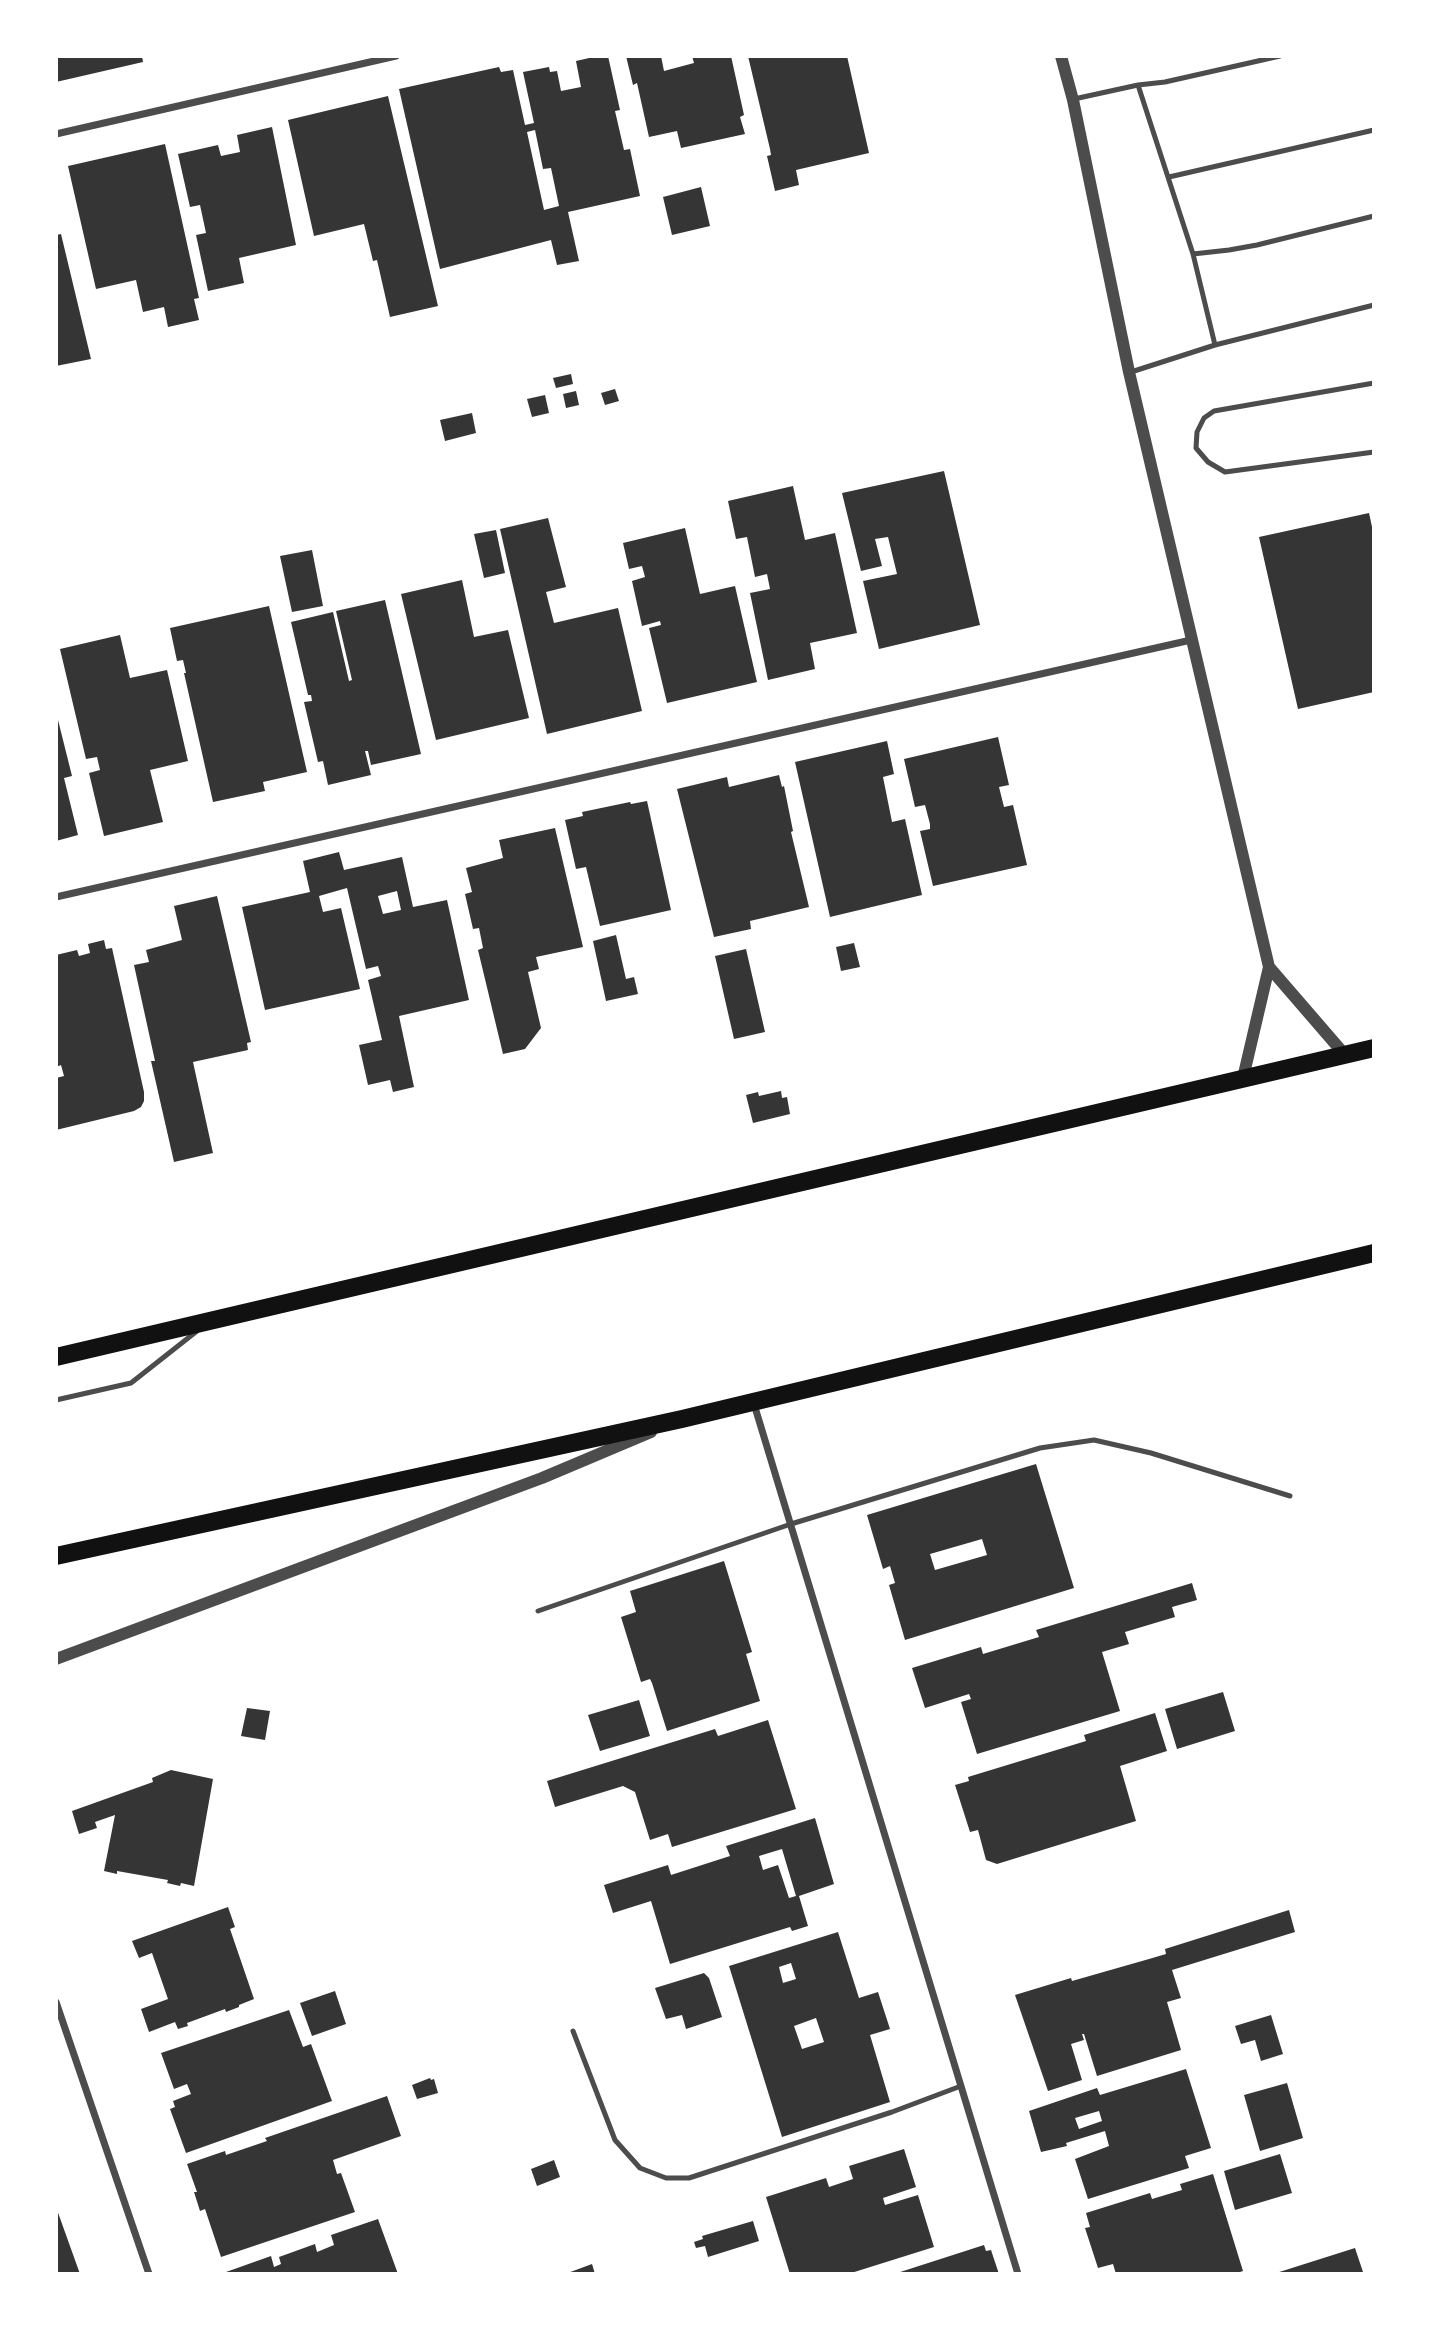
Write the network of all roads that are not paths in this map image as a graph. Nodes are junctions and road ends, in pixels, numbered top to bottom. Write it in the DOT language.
graph roads {
  1 [pos="396,56"];
  2 [pos="1061,56"];
  3 [pos="1280,56"];
  4 [pos="1138,85"];
  5 [pos="1073,100"];
  6 [pos="1374,130"];
  7 [pos="56,134"];
  8 [pos="1169,177"];
  9 [pos="1374,216"];
  10 [pos="1194,254"];
  11 [pos="1374,305"];
  12 [pos="1215,345"];
  13 [pos="1129,372"];
  14 [pos="1374,383"];
  15 [pos="1374,452"];
  16 [pos="1191,639"];
  17 [pos="56,897"];
  18 [pos="1269,967"];
  19 [pos="1374,1048"];
  20 [pos="1345,1055"];
  21 [pos="1242,1078"];
  22 [pos="1374,1253"];
  23 [pos="210,1321"];
  24 [pos="56,1357"];
  25 [pos="56,1400"];
  26 [pos="753,1400"];
  27 [pos="682,1419"];
  28 [pos="1290,1496"];
  29 [pos="791,1524"];
  30 [pos="56,1556"];
  31 [pos="538,1611"];
  32 [pos="56,1659"];
  33 [pos="56,2002"];
  34 [pos="573,2031"];
  35 [pos="961,2086"];
  36 [pos="149,2274"];
  37 [pos="1018,2274"];
  1 -- 7 [label="street"];
  2 -- 5 [label="street"];
  3 -- 4 [label="lane"];
  4 -- 5 [label="lane"];
  4 -- 8 [label="lane"];
  5 -- 13 [label="street"];
  6 -- 8 [label="lane"];
  8 -- 10 [label="lane"];
  9 -- 10 [label="lane"];
  10 -- 12 [label="lane"];
  11 -- 12 [label="lane"];
  12 -- 13 [label="lane"];
  13 -- 16 [label="street"];
  14 -- 15 [label="lane"];
  16 -- 17 [label="street"];
  16 -- 18 [label="street"];
  18 -- 20 [label="street"];
  18 -- 21 [label="street"];
  19 -- 20 [label="main road"];
  20 -- 21 [label="main road"];
  21 -- 23 [label="main road"];
  22 -- 26 [label="main road"];
  23 -- 24 [label="main road"];
  23 -- 25 [label="lane"];
  26 -- 27 [label="main road"];
  26 -- 29 [label="street"];
  27 -- 30 [label="main road"];
  27 -- 32 [label="street"];
  28 -- 29 [label="lane"];
  29 -- 31 [label="lane"];
  29 -- 35 [label="street"];
  33 -- 36 [label="street"];
  34 -- 35 [label="lane"];
  35 -- 37 [label="street"];
}
